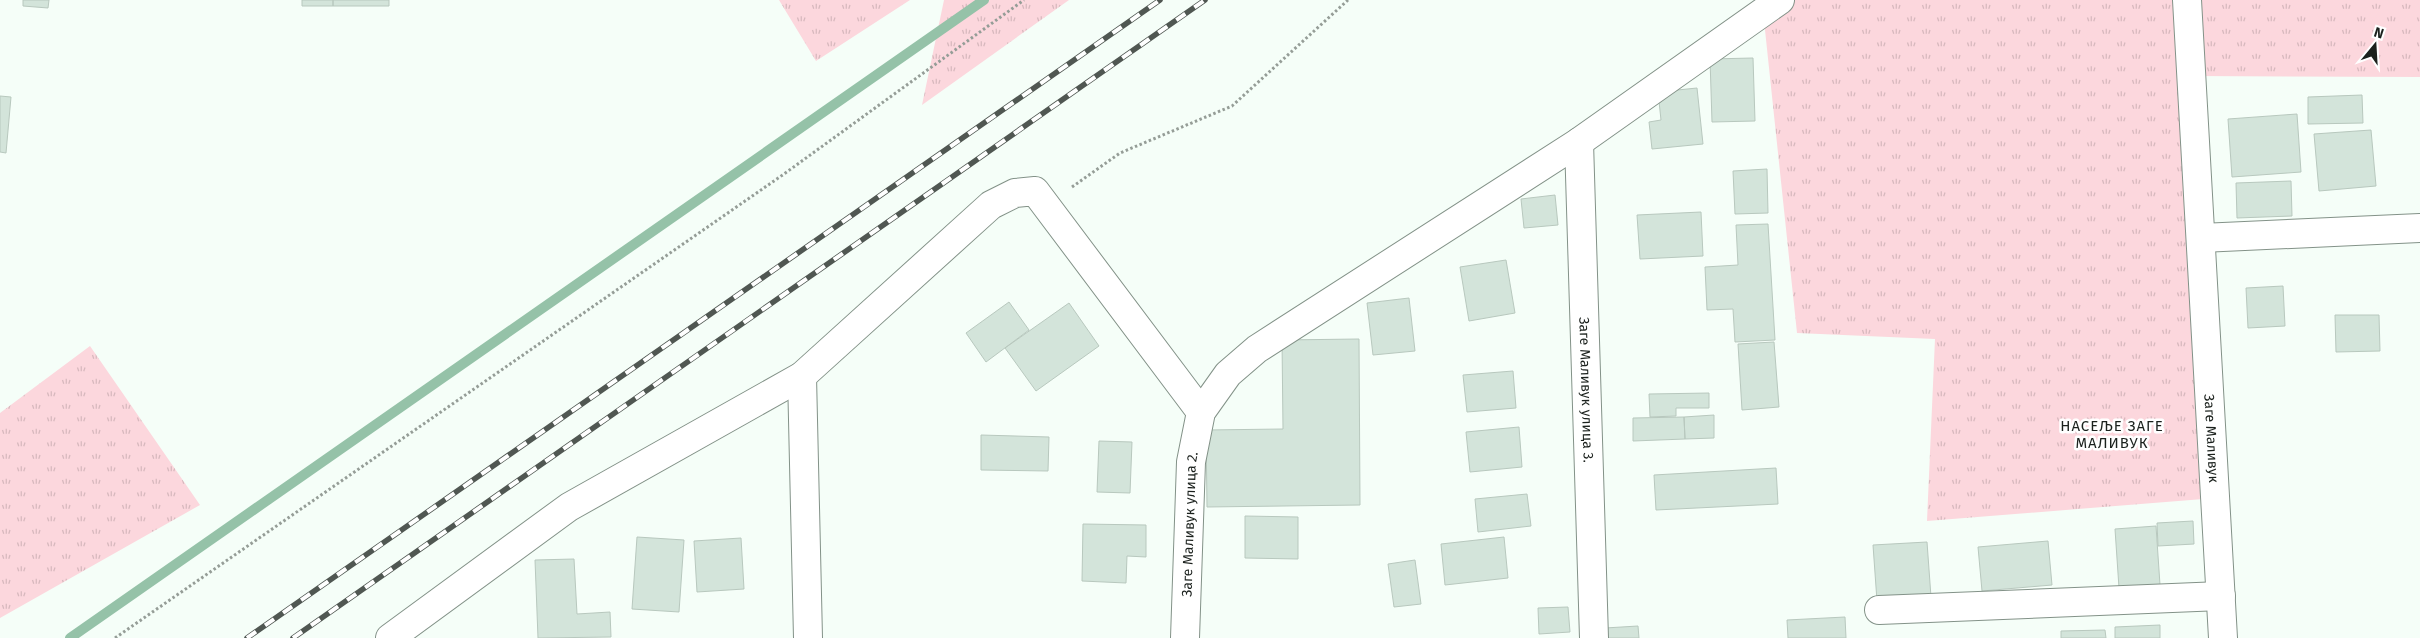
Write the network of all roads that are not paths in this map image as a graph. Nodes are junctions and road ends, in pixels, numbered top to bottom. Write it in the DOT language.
graph roads {
  1 [pos="1780,0"];
  2 [pos="2187,0"];
  3 [pos="1579,142"];
  4 [pos="2420,228"];
  5 [pos="2201,238"];
  6 [pos="802,376"];
  7 [pos="1200,412"];
  8 [pos="2221,596"];
  9 [pos="1879,610"];
  10 [pos="390,638"];
  11 [pos="808,638"];
  12 [pos="1185,638"];
  13 [pos="1594,638"];
  14 [pos="2223,638"];
  1 -- 3 [label="street"];
  2 -- 5 [label="street, Заге Маливук"];
  3 -- 7 [label="street"];
  3 -- 13 [label="street, Заге Маливук улица 3."];
  4 -- 5 [label="street"];
  5 -- 8 [label="street, Заге Маливук"];
  6 -- 7 [label="street"];
  6 -- 10 [label="street"];
  6 -- 11 [label="street"];
  7 -- 12 [label="street, Заге Маливук улица 2."];
  8 -- 9 [label="street"];
  8 -- 14 [label="street, Заге Маливук"];
}
